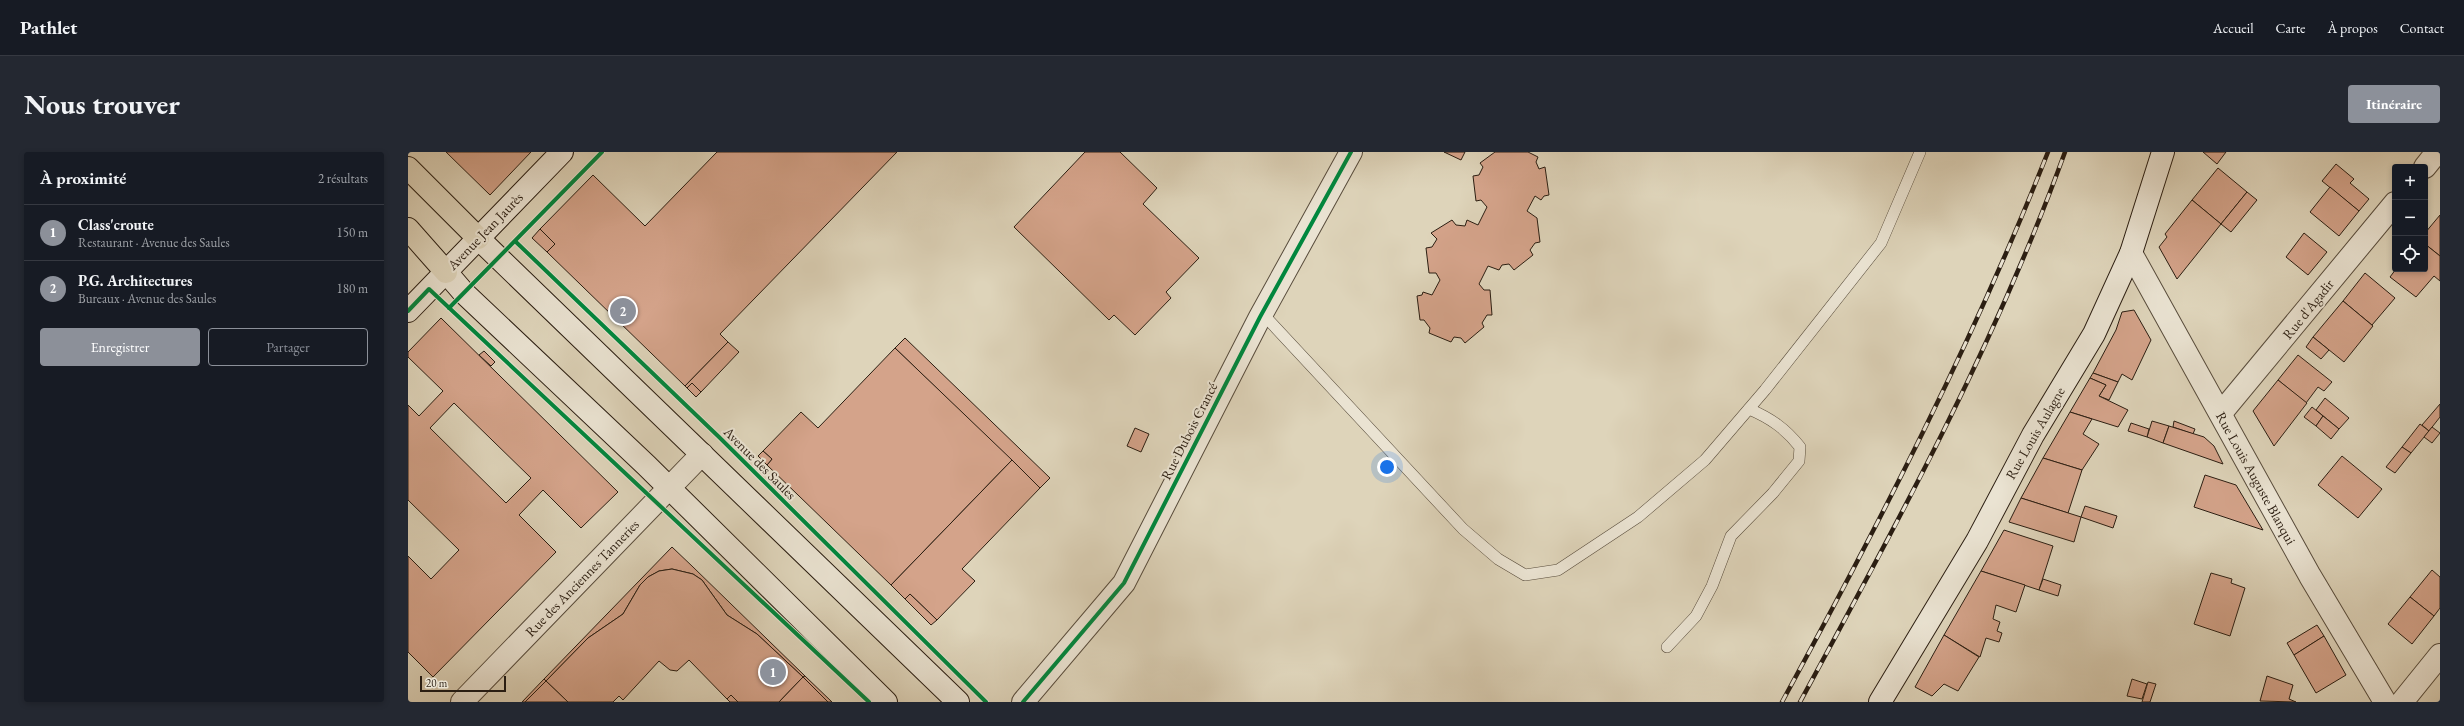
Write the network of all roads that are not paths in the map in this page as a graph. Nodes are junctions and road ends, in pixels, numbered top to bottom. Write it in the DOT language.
graph roads {
  1 [pos="562,152"];
  2 [pos="1351,152"];
  3 [pos="1920,152"];
  4 [pos="2163,152"];
  5 [pos="2437,152"];
  6 [pos="2427,164"];
  7 [pos="408,168"];
  8 [pos="2392,207"];
  9 [pos="408,229"];
  10 [pos="478,238"];
  11 [pos="2131,253"];
  12 [pos="446,272"];
  13 [pos="408,311"];
  14 [pos="1262,313"];
  15 [pos="1749,409"];
  16 [pos="2221,413"];
  17 [pos="702,454"];
  18 [pos="669,489"];
  19 [pos="1667,647"];
  20 [pos="2440,655"];
  21 [pos="462,702"];
  22 [pos="886,702"];
  23 [pos="958,702"];
  24 [pos="1022,702"];
  25 [pos="1880,702"];
  26 [pos="2385,702"];
  27 [pos="2402,702"];
  1 -- 10 [label="street, Avenue Jean Jaurès"];
  2 -- 14 [label="street, Rue Dubois Crancé"];
  3 -- 15 [label="lane"];
  4 -- 11 [label="street, Rue Louis Aulagne"];
  5 -- 6 [label="street"];
  7 -- 10 [label="highway"];
  8 -- 16 [label="street, Rue d'Agadir"];
  9 -- 12 [label="highway"];
  10 -- 12 [label="street, Avenue Jean Jaurès"];
  10 -- 17 [label="street"];
  11 -- 16 [label="street, Rue Louis Auguste Blanqui"];
  11 -- 25 [label="street, Rue Louis Aulagne"];
  12 -- 13 [label="street, Avenue Jean Jaurès"];
  12 -- 18 [label="street"];
  14 -- 15 [label="lane"];
  14 -- 24 [label="street, Rue Dubois Crancé"];
  15 -- 19 [label="lane"];
  16 -- 26 [label="street, Rue Louis Auguste Blanqui"];
  17 -- 18 [label="street, Rue des Anciennes Tanneries"];
  17 -- 23 [label="street"];
  18 -- 21 [label="street, Rue des Anciennes Tanneries"];
  18 -- 22 [label="street"];
  20 -- 27 [label="street"];
}
